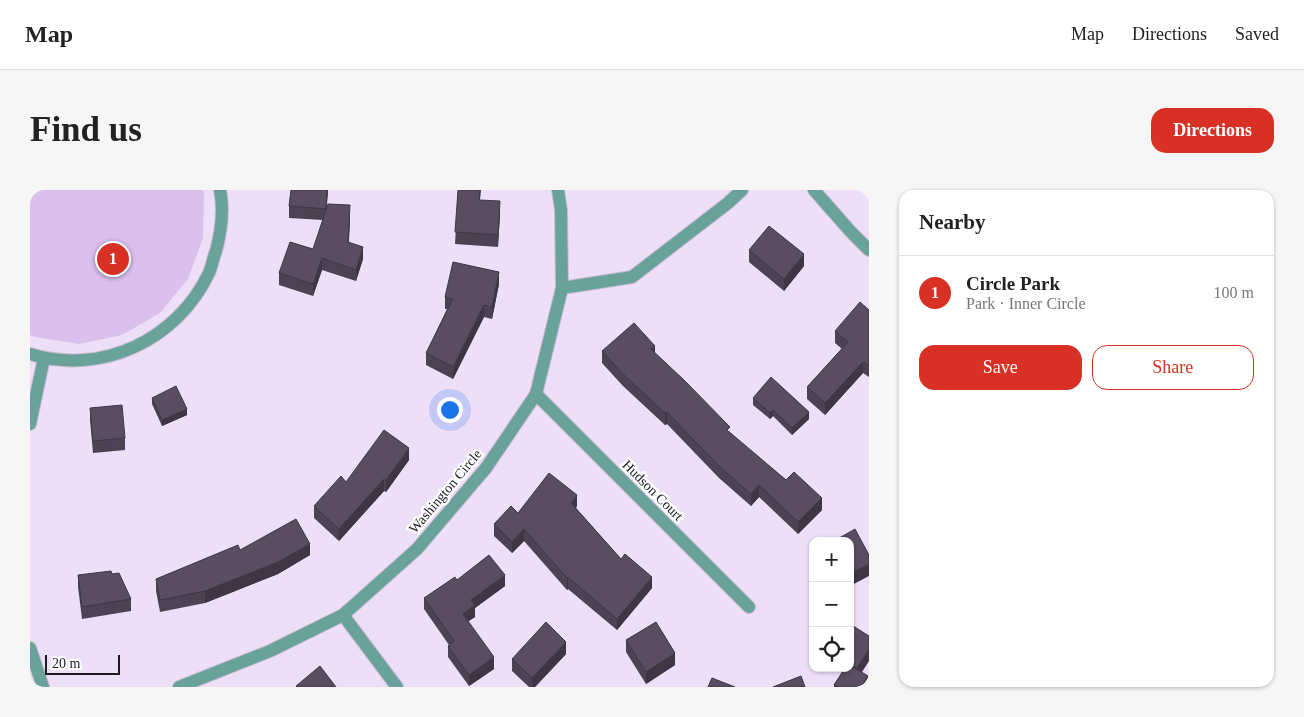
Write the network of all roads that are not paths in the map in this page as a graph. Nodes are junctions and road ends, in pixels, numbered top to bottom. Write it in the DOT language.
graph roads {
  1 [pos="220,190"];
  2 [pos="558,190"];
  3 [pos="742,190"];
  4 [pos="814,190"];
  5 [pos="869,250"];
  6 [pos="562,288"];
  7 [pos="30,354"];
  8 [pos="44,358"];
  9 [pos="536,394"];
  10 [pos="30,424"];
  11 [pos="749,607"];
  12 [pos="343,616"];
  13 [pos="30,648"];
  14 [pos="43,687"];
  15 [pos="179,687"];
  16 [pos="397,687"];
  1 -- 8 [label="street"];
  2 -- 6 [label="street, Washington Circle"];
  3 -- 6 [label="street"];
  4 -- 5 [label="street"];
  6 -- 9 [label="street, Washington Circle"];
  7 -- 8 [label="street"];
  8 -- 10 [label="street"];
  9 -- 11 [label="street, Hudson Court"];
  9 -- 12 [label="street, Washington Circle"];
  12 -- 15 [label="street, Washington Circle"];
  12 -- 16 [label="street"];
  13 -- 14 [label="street"];
}
